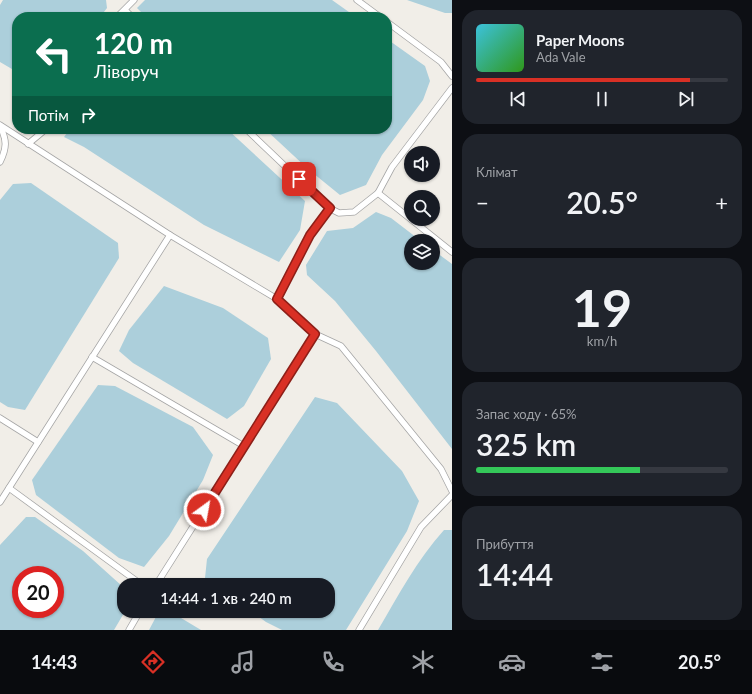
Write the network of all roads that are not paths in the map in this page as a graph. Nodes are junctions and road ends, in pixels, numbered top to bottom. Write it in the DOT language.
graph roads {
  1 [pos="134,0"];
  2 [pos="357,0"];
  3 [pos="125,10"];
  4 [pos="123,12"];
  5 [pos="373,12"];
  6 [pos="392,26"];
  7 [pos="452,76"];
  8 [pos="452,88"];
  9 [pos="0,126"];
  10 [pos="12,134"];
  11 [pos="12,134"];
  12 [pos="40,134"];
  13 [pos="251,134"];
  14 [pos="28,144"];
  15 [pos="0,162"];
  16 [pos="378,193"];
  17 [pos="330,208"];
  18 [pos="170,235"];
  19 [pos="452,252"];
  20 [pos="277,299"];
  21 [pos="315,334"];
  22 [pos="92,357"];
  23 [pos="0,418"];
  24 [pos="38,442"];
  25 [pos="244,446"];
  26 [pos="9,488"];
  27 [pos="452,491"];
  28 [pos="452,495"];
  29 [pos="0,502"];
  30 [pos="132,578"];
  31 [pos="160,578"];
  32 [pos="136,618"];
  33 [pos="129,630"];
  34 [pos="359,630"];
  1 -- 3 [label="lane"];
  2 -- 5 [label="lane"];
  3 -- 4 [label="lane"];
  6 -- 7 [label="lane"];
  8 -- 16 [label="lane"];
  9 -- 10 [label="lane"];
  9 -- 15 [label="lane"];
  11 -- 14 [label="lane"];
  12 -- 14 [label="lane"];
  13 -- 17 [label="lane"];
  14 -- 18 [label="lane"];
  16 -- 17 [label="lane"];
  16 -- 19 [label="lane"];
  17 -- 20 [label="lane"];
  18 -- 20 [label="lane"];
  18 -- 22 [label="lane"];
  20 -- 21 [label="lane"];
  21 -- 25 [label="lane"];
  21 -- 27 [label="lane"];
  22 -- 24 [label="lane"];
  22 -- 25 [label="lane"];
  23 -- 24 [label="lane"];
  24 -- 26 [label="lane"];
  25 -- 31 [label="lane"];
  26 -- 29 [label="lane"];
  26 -- 30 [label="lane"];
  28 -- 34 [label="lane"];
  32 -- 33 [label="lane"];
}
